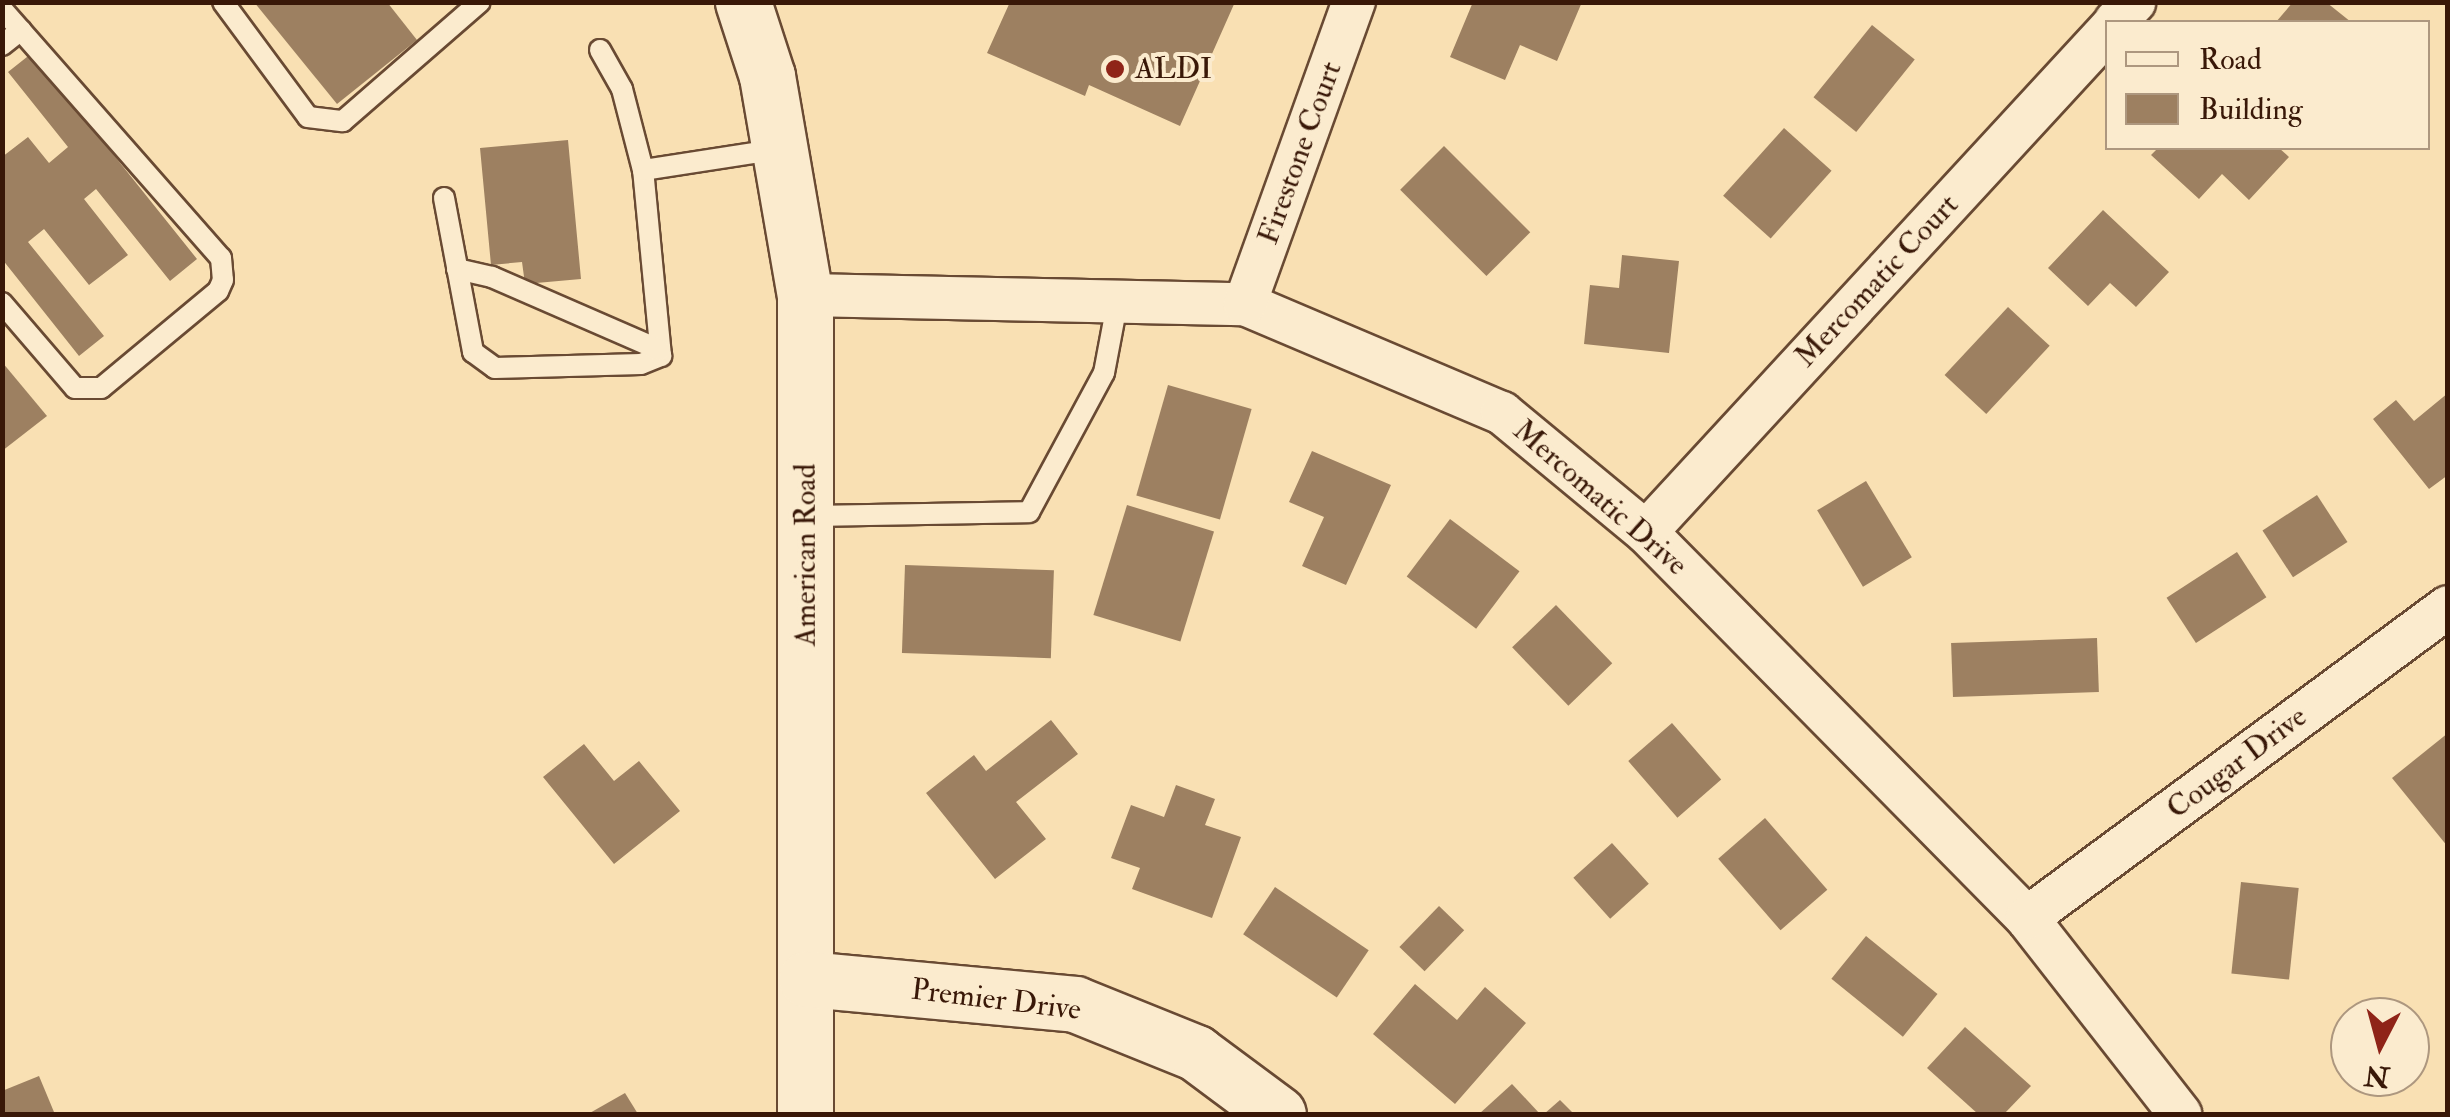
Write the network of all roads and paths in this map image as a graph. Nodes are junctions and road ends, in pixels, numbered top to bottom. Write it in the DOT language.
graph roads {
  1 [pos="223,2"];
  2 [pos="480,2"];
  3 [pos="743,2"];
  4 [pos="1354,2"];
  5 [pos="2,9"];
  6 [pos="21,30"];
  7 [pos="2105,34"];
  8 [pos="2,46"];
  9 [pos="600,50"];
  10 [pos="780,148"];
  11 [pos="643,170"];
  12 [pos="444,198"];
  13 [pos="457,270"];
  14 [pos="805,295"];
  15 [pos="1118,299"];
  16 [pos="2,303"];
  17 [pos="1245,304"];
  18 [pos="660,350"];
  19 [pos="806,516"];
  20 [pos="1646,532"];
  21 [pos="2448,607"];
  22 [pos="2026,918"];
  23 [pos="806,979"];
  24 [pos="805,1114"];
  25 [pos="1278,1114"];
  26 [pos="2180,1114"];
  1 -- 2 [label="lane"];
  3 -- 10 [label="street, American Road"];
  4 -- 17 [label="street, Firestone Court"];
  5 -- 6 [label="lane"];
  6 -- 8 [label="lane"];
  6 -- 16 [label="lane"];
  7 -- 20 [label="street, Mercomatic Court"];
  9 -- 11 [label="lane"];
  10 -- 11 [label="lane"];
  10 -- 14 [label="street, American Road"];
  11 -- 18 [label="lane"];
  12 -- 13 [label="lane"];
  13 -- 18 [label="lane"];
  13 -- 18 [label="lane"];
  14 -- 15 [label="street, Mercomatic Drive"];
  14 -- 19 [label="street, American Road"];
  15 -- 17 [label="street, Mercomatic Drive"];
  15 -- 19 [label="lane"];
  17 -- 20 [label="street, Mercomatic Drive"];
  19 -- 23 [label="street, American Road"];
  20 -- 22 [label="street, Mercomatic Drive"];
  21 -- 22 [label="street, Cougar Drive"];
  22 -- 26 [label="street, Mercomatic Drive"];
  23 -- 24 [label="street, American Road"];
  23 -- 25 [label="street, Premier Drive"];
}
